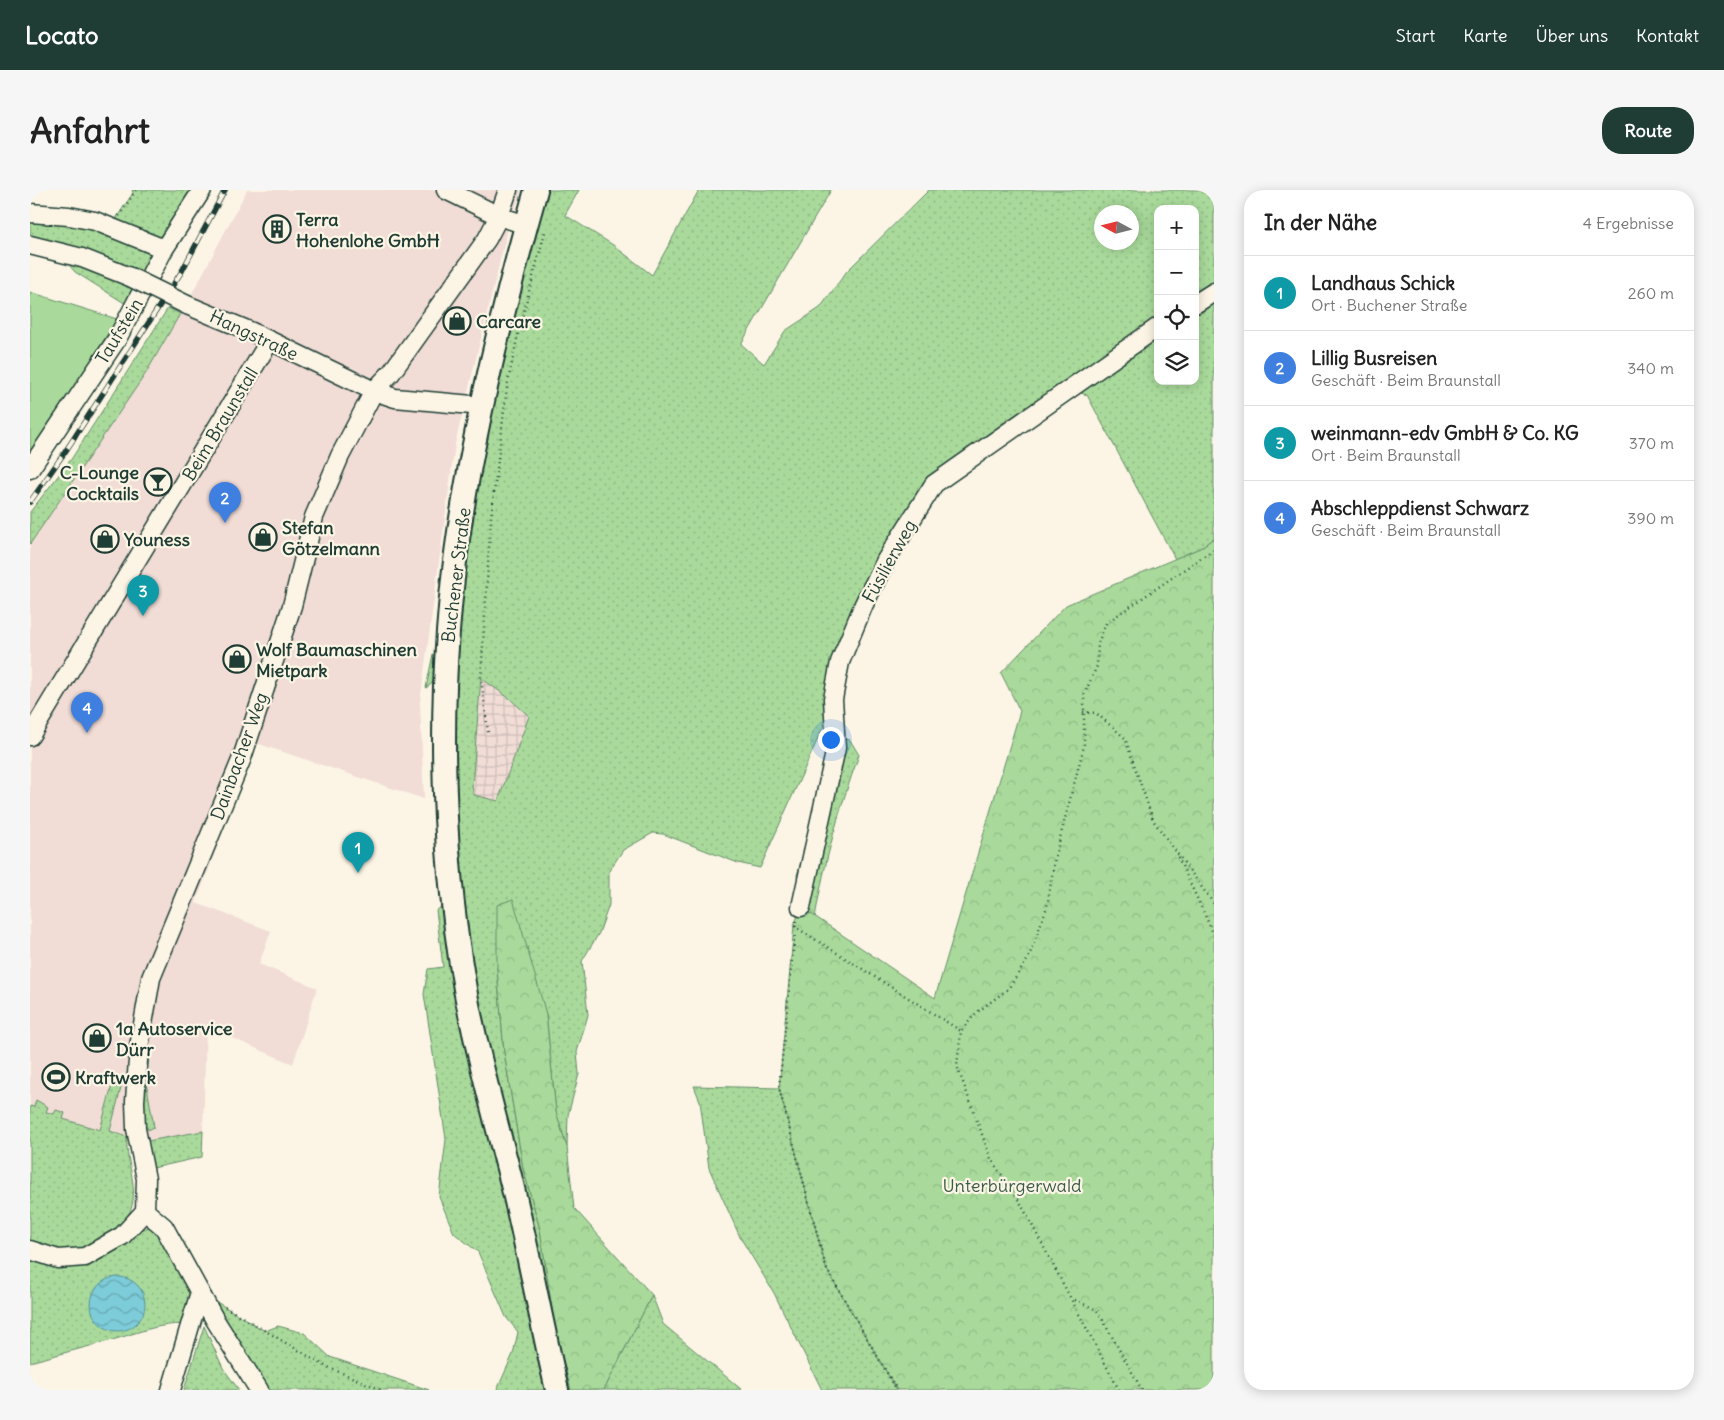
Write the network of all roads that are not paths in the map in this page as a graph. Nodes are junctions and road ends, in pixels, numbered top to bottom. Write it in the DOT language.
graph roads {
  1 [pos="202,190"];
  2 [pos="446,190"];
  3 [pos="508,190"];
  4 [pos="536,190"];
  5 [pos="30,213"];
  6 [pos="500,216"];
  7 [pos="536,229"];
  8 [pos="30,245"];
  9 [pos="164,250"];
  10 [pos="1214,292"];
  11 [pos="1199,301"];
  12 [pos="1154,330"];
  13 [pos="269,342"];
  14 [pos="374,392"];
  15 [pos="483,406"];
  16 [pos="30,469"];
  17 [pos="30,736"];
  18 [pos="801,907"];
  19 [pos="144,1210"];
  20 [pos="30,1250"];
  21 [pos="200,1292"];
  22 [pos="171,1390"];
  23 [pos="259,1390"];
  24 [pos="557,1390"];
  1 -- 9 [label="street, Taufstein"];
  2 -- 6 [label="street"];
  3 -- 6 [label="street"];
  4 -- 7 [label="main road, Buchener Straße"];
  5 -- 9 [label="street"];
  6 -- 7 [label="street"];
  6 -- 14 [label="street, Dainbacher Weg"];
  7 -- 15 [label="main road, Buchener Straße"];
  8 -- 13 [label="street, Hangstraße, bridge"];
  9 -- 16 [label="street, Taufstein"];
  10 -- 11 [label="street"];
  12 -- 18 [label="street, Füsilierweg"];
  13 -- 14 [label="street, Hangstraße"];
  13 -- 17 [label="street, Beim Braunstall"];
  14 -- 15 [label="street, Hangstraße"];
  14 -- 19 [label="street, Dainbacher Weg"];
  15 -- 24 [label="main road, Buchener Straße"];
  19 -- 20 [label="street"];
  19 -- 21 [label="street"];
  21 -- 22 [label="street"];
  21 -- 23 [label="street"];
}
